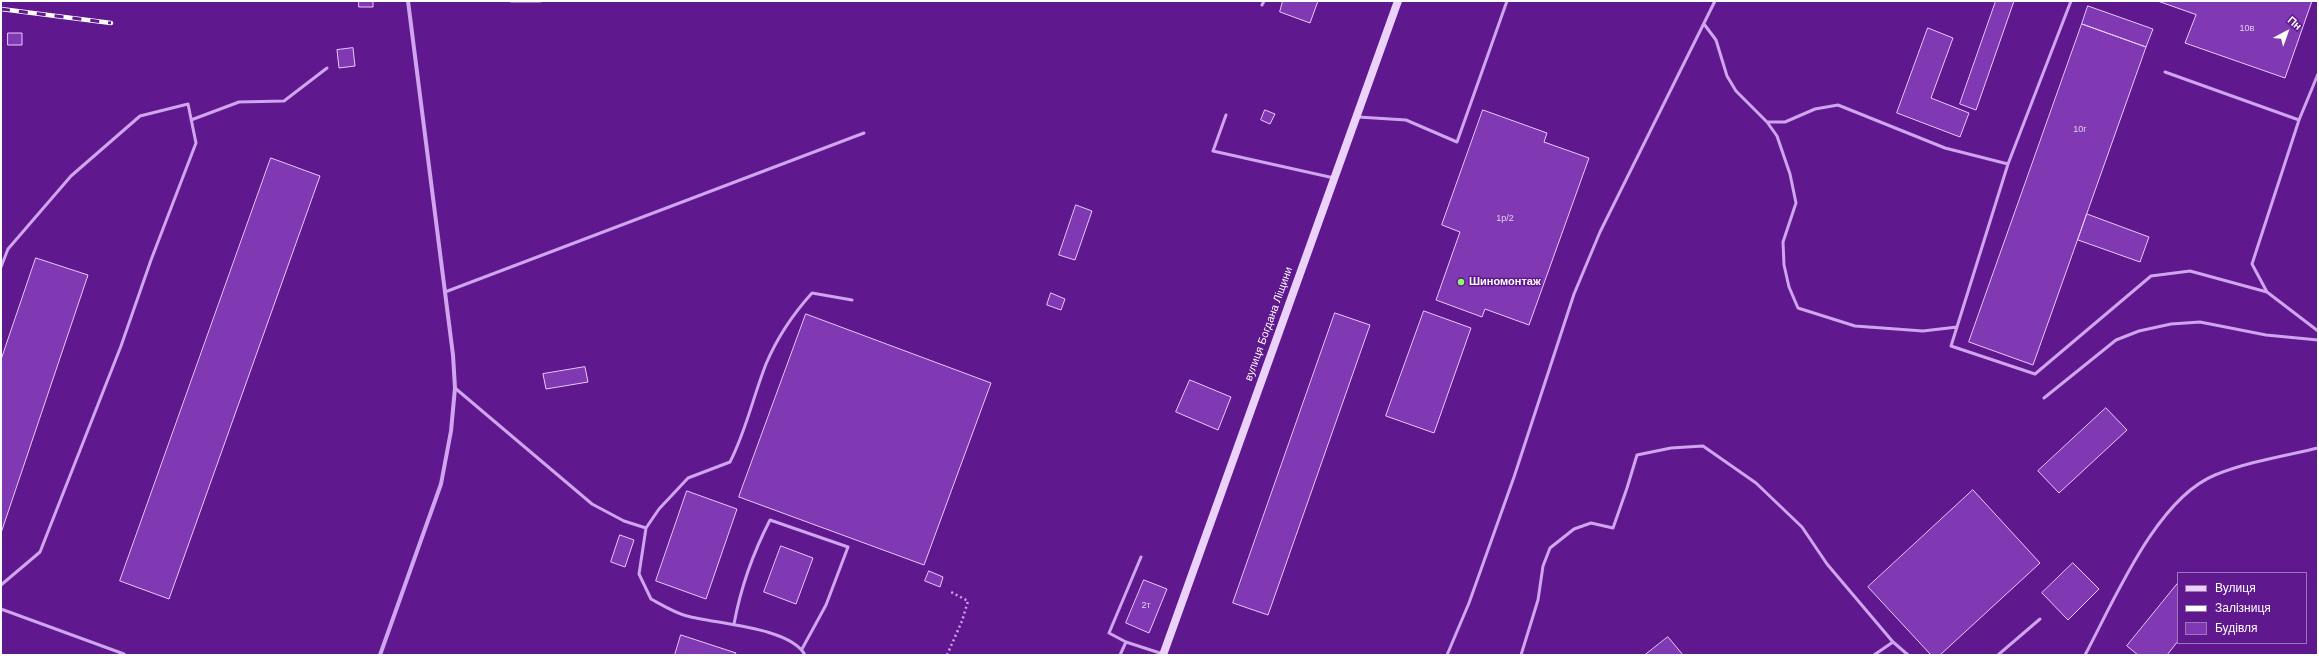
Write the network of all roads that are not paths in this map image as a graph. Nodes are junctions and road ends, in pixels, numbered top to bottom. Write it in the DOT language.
graph roads {
  1 [pos="408,1"];
  2 [pos="511,1"];
  3 [pos="540,1"];
  4 [pos="1264,1"];
  5 [pos="1398,1"];
  6 [pos="1507,1"];
  7 [pos="1715,1"];
  8 [pos="2071,1"];
  9 [pos="1262,5"];
  10 [pos="1704,24"];
  11 [pos="327,68"];
  12 [pos="2165,72"];
  13 [pos="2318,74"];
  14 [pos="1226,115"];
  15 [pos="1356,117"];
  16 [pos="191,120"];
  17 [pos="2299,120"];
  18 [pos="1767,122"];
  19 [pos="864,133"];
  20 [pos="2008,164"];
  21 [pos="1334,178"];
  22 [pos="1,267"];
  23 [pos="445,292"];
  24 [pos="2267,292"];
  25 [pos="852,300"];
  26 [pos="1956,327"];
  27 [pos="2318,331"];
  28 [pos="2318,340"];
  29 [pos="455,388"];
  30 [pos="2044,398"];
  31 [pos="2318,448"];
  32 [pos="646,528"];
  33 [pos="1141,557"];
  34 [pos="1,585"];
  35 [pos="1,609"];
  36 [pos="2040,619"];
  37 [pos="734,624"];
  38 [pos="1126,642"];
  39 [pos="1893,642"];
  40 [pos="802,649"];
  41 [pos="124,654"];
  42 [pos="380,655"];
  43 [pos="805,655"];
  44 [pos="1120,655"];
  45 [pos="1163,655"];
  46 [pos="1447,655"];
  47 [pos="1521,655"];
  48 [pos="1874,655"];
  49 [pos="1908,655"];
  50 [pos="1998,655"];
  51 [pos="2086,655"];
  1 -- 23 [label="street"];
  2 -- 3 [label="lane"];
  4 -- 9 [label="lane"];
  5 -- 15 [label="main road, вулиця Богдана Ліщини"];
  6 -- 15 [label="lane"];
  7 -- 10 [label="lane"];
  8 -- 20 [label="lane"];
  10 -- 18 [label="lane"];
  10 -- 46 [label="lane"];
  11 -- 16 [label="lane"];
  12 -- 17 [label="lane"];
  13 -- 17 [label="lane"];
  14 -- 21 [label="lane"];
  15 -- 21 [label="main road, вулиця Богдана Ліщини"];
  16 -- 22 [label="lane"];
  16 -- 34 [label="lane"];
  17 -- 24 [label="lane"];
  18 -- 20 [label="lane"];
  18 -- 26 [label="lane"];
  19 -- 23 [label="lane"];
  20 -- 26 [label="lane"];
  21 -- 45 [label="main road, вулиця Богдана Ліщини"];
  23 -- 29 [label="street"];
  24 -- 26 [label="lane"];
  24 -- 27 [label="lane"];
  25 -- 32 [label="lane"];
  28 -- 30 [label="lane"];
  29 -- 32 [label="lane"];
  29 -- 42 [label="street"];
  31 -- 51 [label="lane"];
  32 -- 37 [label="lane"];
  33 -- 38 [label="lane"];
  35 -- 41 [label="lane"];
  36 -- 50 [label="lane"];
  37 -- 40 [label="lane"];
  37 -- 40 [label="lane"];
  38 -- 44 [label="lane"];
  38 -- 45 [label="lane"];
  39 -- 47 [label="lane"];
  39 -- 48 [label="lane"];
  39 -- 49 [label="lane"];
  40 -- 43 [label="lane"];
}
